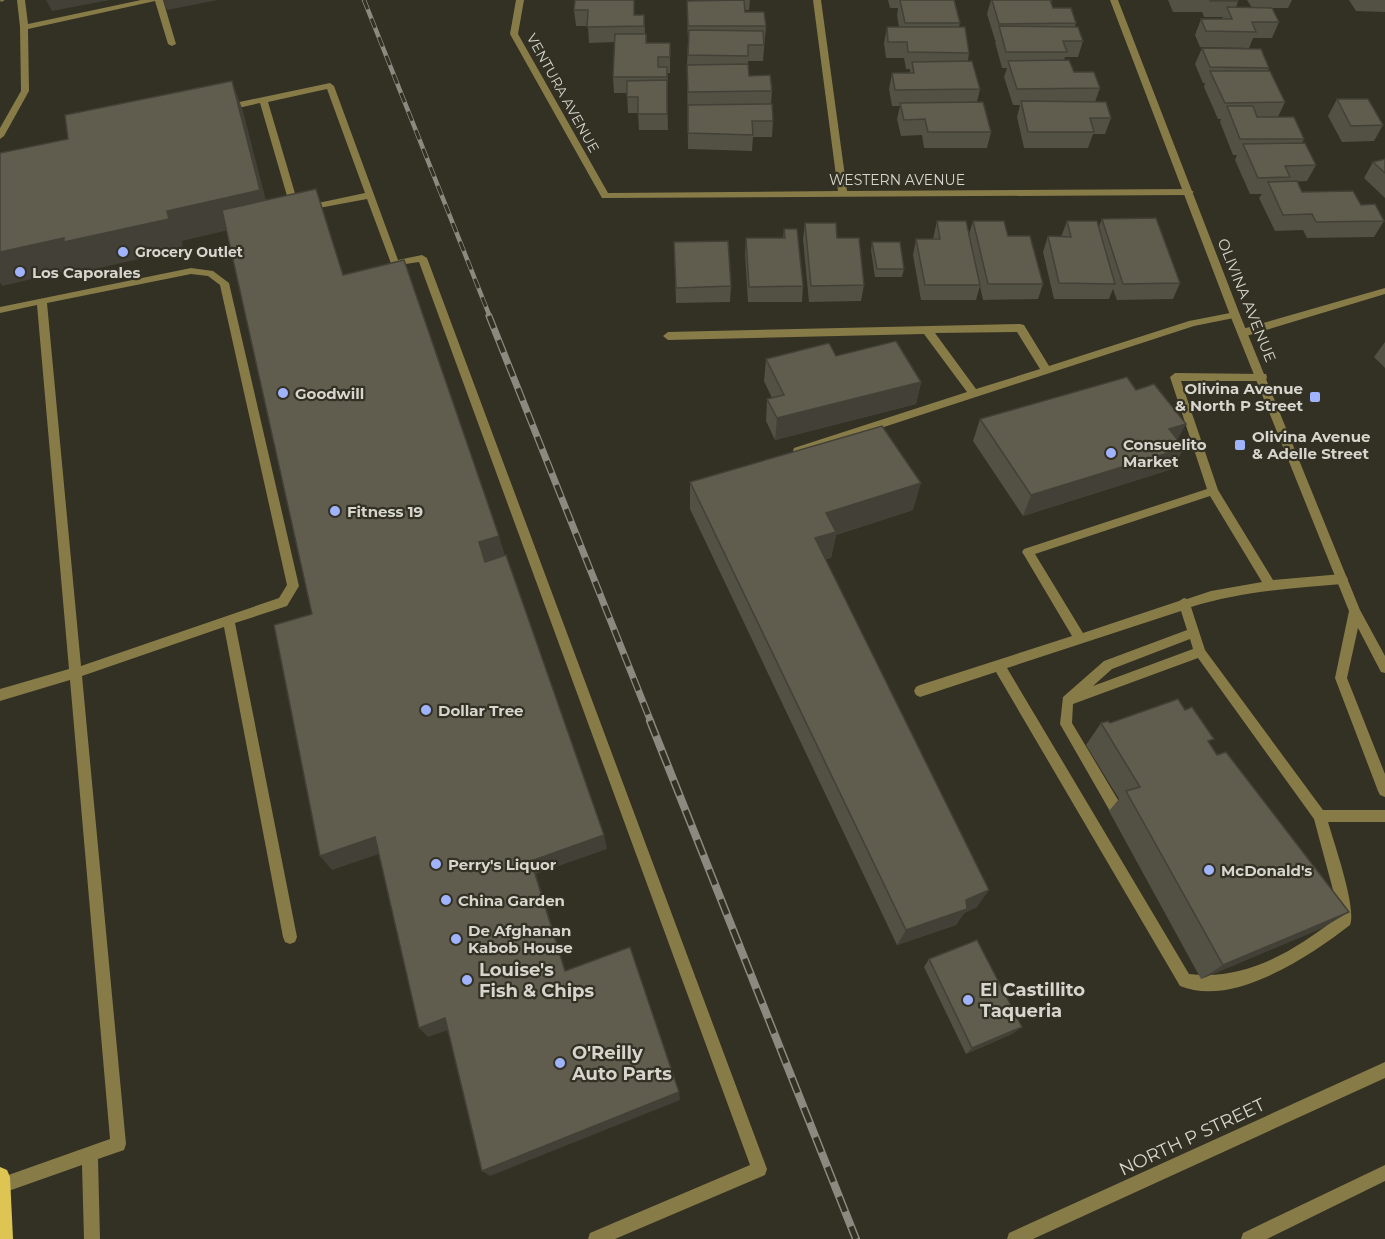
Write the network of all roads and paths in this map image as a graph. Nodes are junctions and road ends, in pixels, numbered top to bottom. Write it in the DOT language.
graph roads {
  1 [pos="21,0"];
  2 [pos="152,0"];
  3 [pos="159,0"];
  4 [pos="520,0"];
  5 [pos="817,0"];
  6 [pos="1114,0"];
  7 [pos="24,27"];
  8 [pos="172,44"];
  9 [pos="263,100"];
  10 [pos="217,110"];
  11 [pos="0,136"];
  12 [pos="1189,192"];
  13 [pos="843,194"];
  14 [pos="370,195"];
  15 [pos="605,196"];
  16 [pos="1385,291"];
  17 [pos="42,301"];
  18 [pos="0,310"];
  19 [pos="1235,315"];
  20 [pos="927,330"];
  21 [pos="1243,333"];
  22 [pos="668,336"];
  23 [pos="1046,370"];
  24 [pos="1262,377"];
  25 [pos="974,394"];
  26 [pos="781,456"];
  27 [pos="1212,491"];
  28 [pos="1342,579"];
  29 [pos="1270,585"];
  30 [pos="1184,603"];
  31 [pos="1355,611"];
  32 [pos="229,621"];
  33 [pos="1194,632"];
  34 [pos="1080,637"];
  35 [pos="1200,652"];
  36 [pos="998,664"];
  37 [pos="1385,668"];
  38 [pos="75,673"];
  39 [pos="920,691"];
  40 [pos="0,695"];
  41 [pos="1067,701"];
  42 [pos="1385,791"];
  43 [pos="1116,809"];
  44 [pos="1320,816"];
  45 [pos="1385,816"];
  46 [pos="290,937"];
  47 [pos="1385,1070"];
  48 [pos="90,1155"];
  49 [pos="1385,1173"];
  50 [pos="0,1177"];
  51 [pos="0,1186"];
  52 [pos="3,1239"];
  53 [pos="92,1239"];
  54 [pos="596,1239"];
  55 [pos="1015,1239"];
  56 [pos="1249,1239"];
  1 -- 7 [label="street"];
  2 -- 7 [label="street"];
  3 -- 8 [label="street"];
  4 -- 15 [label="street, VENTURA AVENUE"];
  5 -- 13 [label="street"];
  6 -- 12 [label="street, OLIVINA AVENUE"];
  7 -- 11 [label="street"];
  9 -- 10 [label="street"];
  9 -- 14 [label="street"];
  9 -- 14 [label="street"];
  12 -- 13 [label="street, WESTERN AVENUE"];
  12 -- 19 [label="street, OLIVINA AVENUE"];
  13 -- 15 [label="street, WESTERN AVENUE"];
  14 -- 54 [label="street"];
  16 -- 21 [label="street"];
  17 -- 18 [label="street"];
  17 -- 32 [label="street"];
  17 -- 38 [label="street"];
  19 -- 21 [label="street, OLIVINA AVENUE"];
  19 -- 23 [label="street"];
  20 -- 22 [label="street"];
  20 -- 23 [label="street"];
  20 -- 25 [label="street"];
  21 -- 24 [label="street, OLIVINA AVENUE"];
  23 -- 25 [label="street"];
  24 -- 27 [label="street"];
  24 -- 28 [label="street, OLIVINA AVENUE"];
  25 -- 26 [label="street"];
  27 -- 29 [label="street"];
  27 -- 34 [label="street"];
  28 -- 29 [label="street"];
  28 -- 31 [label="street, OLIVINA AVENUE"];
  29 -- 30 [label="street"];
  30 -- 33 [label="street"];
  30 -- 34 [label="street"];
  31 -- 37 [label="street, OLIVINA AVENUE"];
  31 -- 42 [label="street"];
  32 -- 38 [label="street"];
  32 -- 46 [label="street"];
  33 -- 35 [label="street"];
  33 -- 41 [label="street"];
  34 -- 36 [label="street"];
  35 -- 41 [label="street"];
  35 -- 44 [label="street"];
  36 -- 39 [label="street"];
  36 -- 44 [label="street"];
  38 -- 40 [label="street"];
  38 -- 48 [label="street"];
  41 -- 43 [label="street"];
  44 -- 45 [label="street"];
  47 -- 55 [label="street, NORTH P STREET"];
  48 -- 51 [label="street"];
  48 -- 53 [label="street"];
  49 -- 56 [label="street"];
  50 -- 51 [label="main road"];
  51 -- 52 [label="main road"];
}
